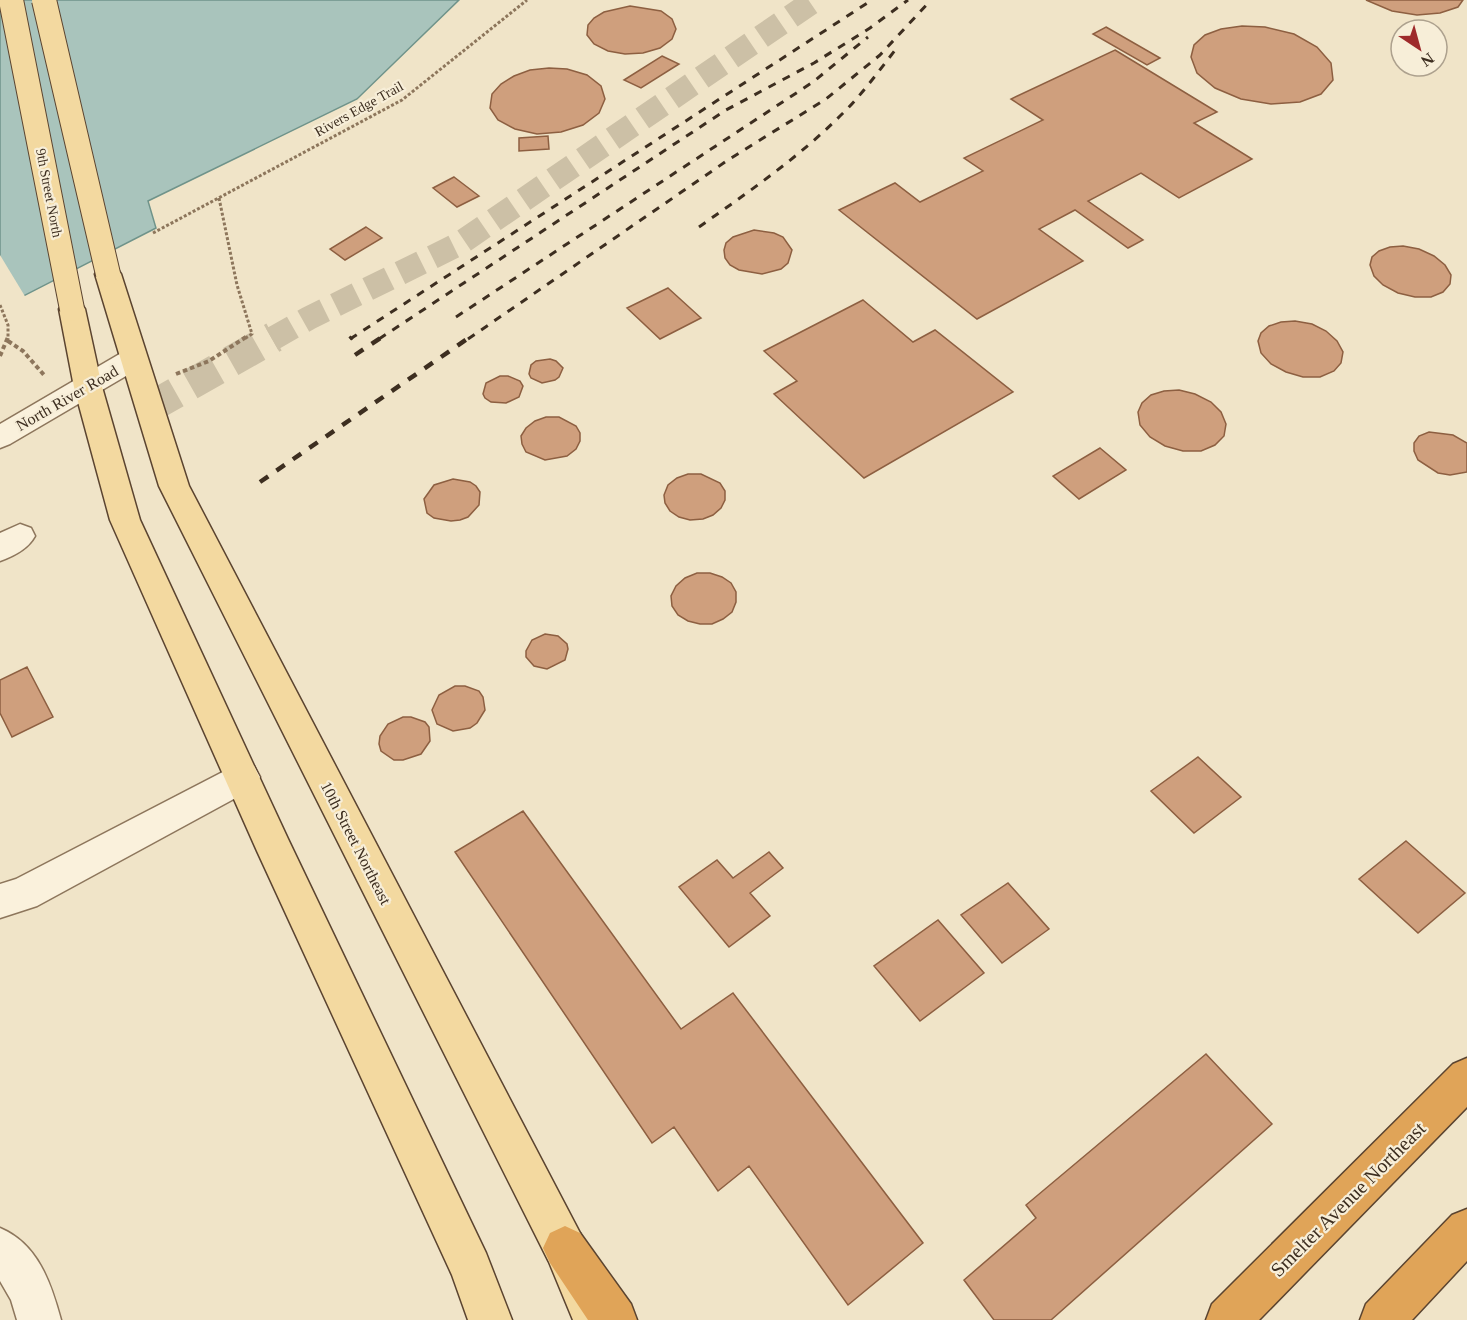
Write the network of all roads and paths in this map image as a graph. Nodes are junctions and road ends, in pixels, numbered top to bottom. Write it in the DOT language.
graph roads {
  1 [pos="11,0"];
  2 [pos="44,0"];
  3 [pos="526,0"];
  4 [pos="219,198"];
  5 [pos="153,233"];
  6 [pos="0,305"];
  7 [pos="8,341"];
  8 [pos="0,356"];
  9 [pos="133,359"];
  10 [pos="176,374"];
  11 [pos="77,393"];
  12 [pos="0,437"];
  13 [pos="242,777"];
  14 [pos="0,901"];
  15 [pos="1467,1078"];
  16 [pos="1467,1230"];
  17 [pos="565,1248"];
  18 [pos="0,1250"];
  19 [pos="39,1320"];
  20 [pos="490,1320"];
  21 [pos="596,1320"];
  22 [pos="615,1320"];
  23 [pos="1228,1320"];
  24 [pos="1382,1320"];
  1 -- 11 [label="main road, 9th Street North, bridge"];
  2 -- 9 [label="main road, bridge"];
  3 -- 4 [label="path, Rivers Edge Trail"];
  4 -- 5 [label="path, Rivers Edge Trail"];
  4 -- 10 [label="path"];
  6 -- 7 [label="path"];
  7 -- 8 [label="path"];
  7 -- 11 [label="path"];
  9 -- 11 [label="street, North River Road"];
  9 -- 17 [label="main road, 10th Street Northeast"];
  11 -- 12 [label="street, North River Road"];
  11 -- 13 [label="main road"];
  13 -- 14 [label="street"];
  13 -- 20 [label="main road"];
  15 -- 23 [label="highway, Smelter Avenue Northeast"];
  16 -- 24 [label="highway"];
  17 -- 21 [label="main road, 10th Street Northeast"];
  17 -- 22 [label="highway"];
  18 -- 19 [label="street"];
}
